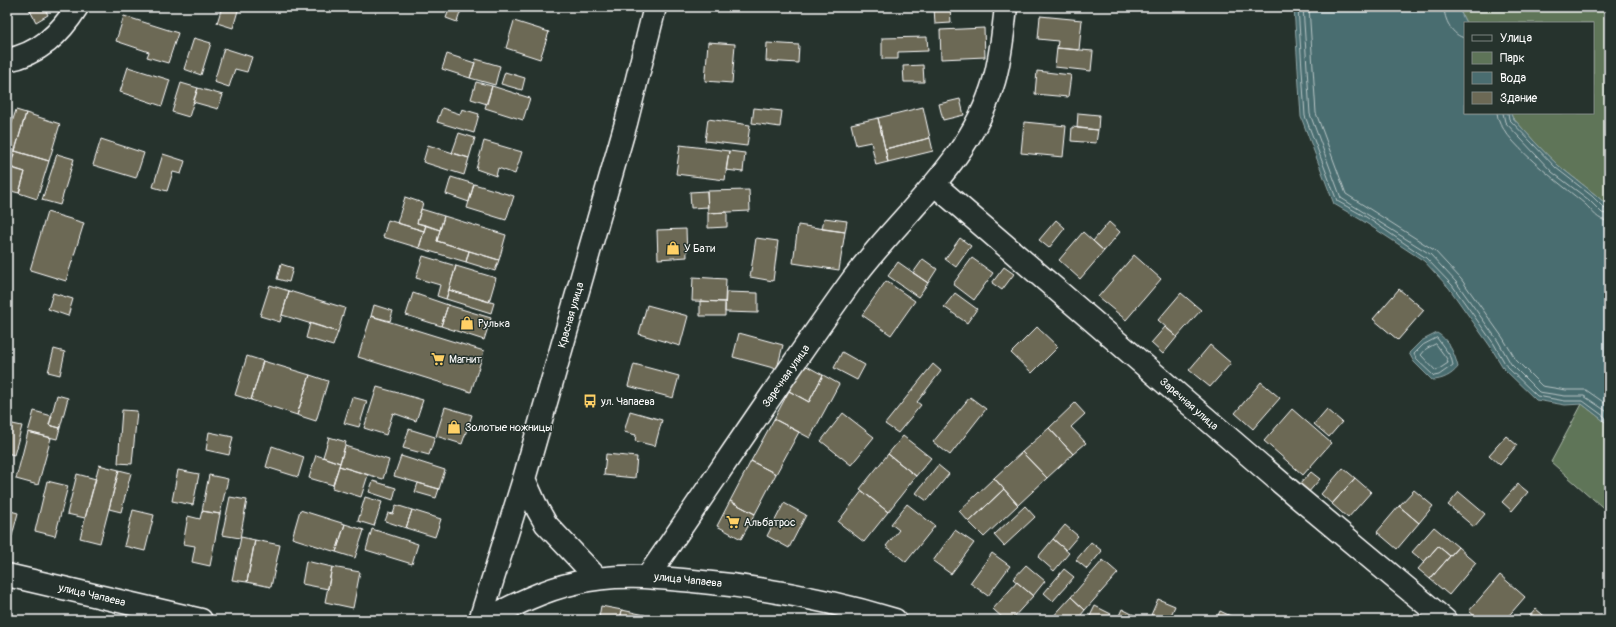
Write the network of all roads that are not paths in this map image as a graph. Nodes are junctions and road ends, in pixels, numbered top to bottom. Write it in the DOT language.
graph roads {
  1 [pos="77,7"];
  2 [pos="655,7"];
  3 [pos="1006,7"];
  4 [pos="7,60"];
  5 [pos="935,185"];
  6 [pos="524,479"];
  7 [pos="7,575"];
  8 [pos="648,576"];
  9 [pos="597,578"];
  10 [pos="201,620"];
  11 [pos="480,620"];
  12 [pos="485,620"];
  13 [pos="895,620"];
  14 [pos="1445,620"];
  1 -- 4 [label="street"];
  2 -- 6 [label="street, Красная улица"];
  3 -- 5 [label="street, Заречная улица"];
  5 -- 8 [label="street, Заречная улица"];
  5 -- 14 [label="street, Заречная улица"];
  6 -- 9 [label="street"];
  6 -- 11 [label="street, Красная улица"];
  7 -- 10 [label="street, улица Чапаева"];
  8 -- 9 [label="street, улица Чапаева"];
  8 -- 13 [label="street, улица Чапаева"];
  9 -- 12 [label="street, улица Чапаева"];
}
